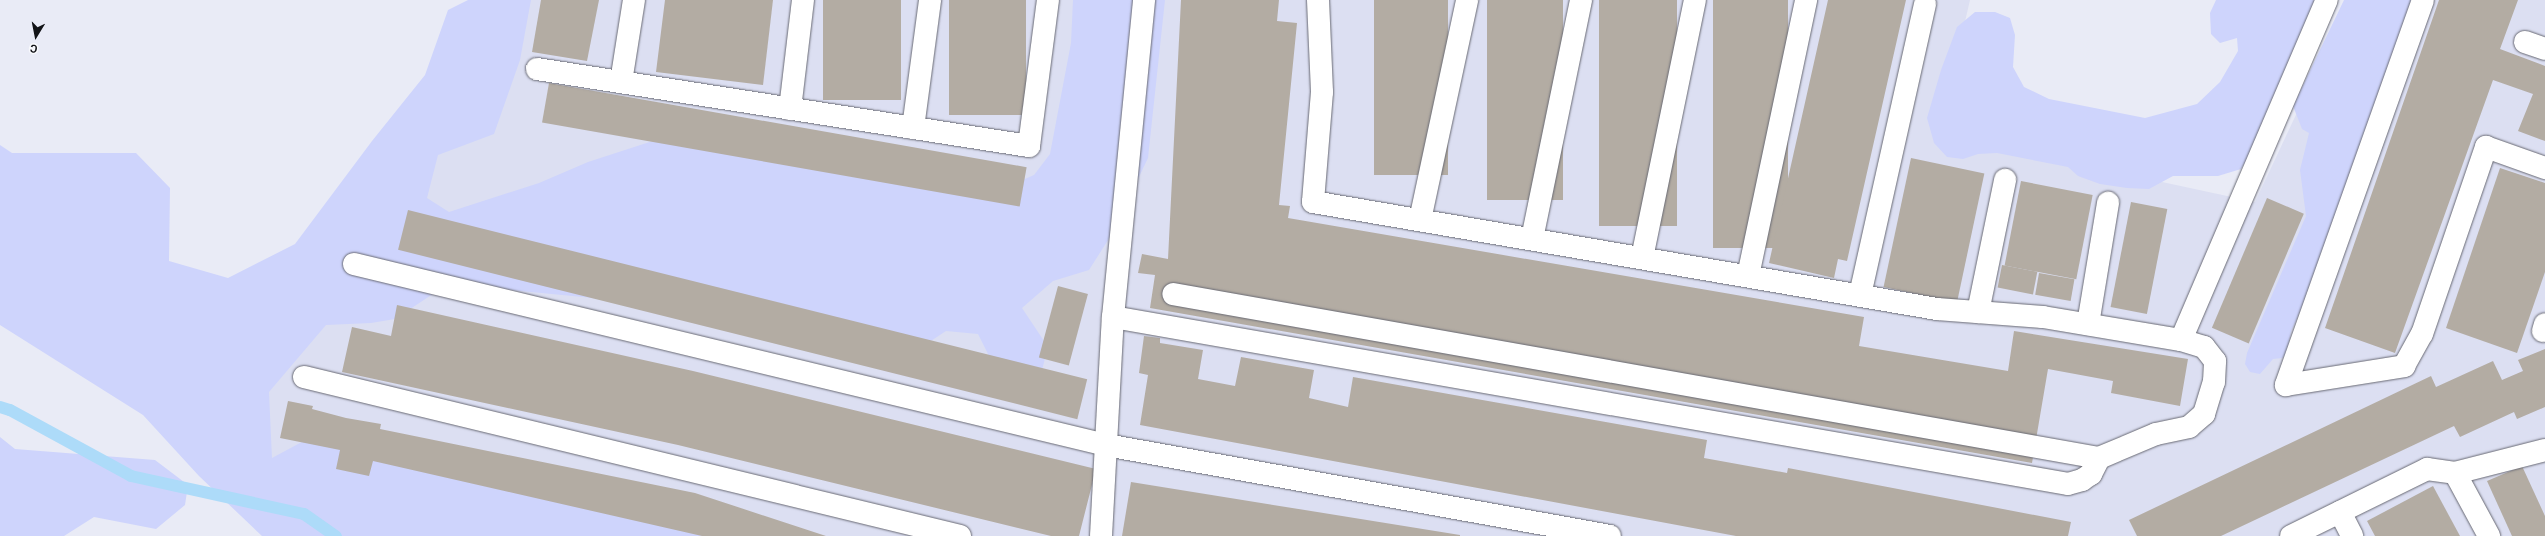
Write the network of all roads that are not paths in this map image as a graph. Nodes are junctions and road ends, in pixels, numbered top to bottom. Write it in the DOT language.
graph roads {
  1 [pos="634,0"];
  2 [pos="803,0"];
  3 [pos="930,0"];
  4 [pos="1048,0"];
  5 [pos="1144,0"];
  6 [pos="1318,0"];
  7 [pos="1467,0"];
  8 [pos="1580,0"];
  9 [pos="1695,0"];
  10 [pos="1806,0"];
  11 [pos="2327,0"];
  12 [pos="2422,0"];
  13 [pos="1925,4"];
  14 [pos="2525,42"];
  15 [pos="2545,49"];
  16 [pos="537,69"];
  17 [pos="621,82"];
  18 [pos="790,109"];
  19 [pos="913,128"];
  20 [pos="2545,168"];
  21 [pos="2005,180"];
  22 [pos="2108,203"];
  23 [pos="1420,220"];
  24 [pos="1532,239"];
  25 [pos="1642,258"];
  26 [pos="354,264"];
  27 [pos="1748,276"];
  28 [pos="1173,294"];
  29 [pos="1860,295"];
  30 [pos="1978,312"];
  31 [pos="1113,317"];
  32 [pos="2088,324"];
  33 [pos="2181,340"];
  34 [pos="304,377"];
  35 [pos="1106,445"];
  36 [pos="2545,450"];
  37 [pos="2099,458"];
  38 [pos="2455,473"];
  39 [pos="2340,512"];
  40 [pos="960,536"];
  41 [pos="1101,536"];
  42 [pos="1610,536"];
  43 [pos="2291,536"];
  44 [pos="2352,536"];
  45 [pos="2489,536"];
  1 -- 17 [label="lane"];
  2 -- 18 [label="lane"];
  3 -- 19 [label="lane"];
  4 -- 19 [label="lane"];
  5 -- 31 [label="lane"];
  6 -- 23 [label="lane"];
  7 -- 23 [label="lane"];
  8 -- 24 [label="lane"];
  9 -- 25 [label="lane"];
  10 -- 27 [label="lane"];
  11 -- 33 [label="lane"];
  12 -- 20 [label="lane"];
  13 -- 29 [label="lane"];
  14 -- 15 [label="lane"];
  16 -- 17 [label="lane"];
  17 -- 18 [label="lane"];
  18 -- 19 [label="lane"];
  21 -- 30 [label="lane"];
  22 -- 32 [label="lane"];
  23 -- 24 [label="lane"];
  24 -- 25 [label="lane"];
  25 -- 27 [label="lane"];
  26 -- 35 [label="lane"];
  27 -- 29 [label="lane"];
  28 -- 37 [label="lane"];
  29 -- 30 [label="lane"];
  30 -- 32 [label="lane"];
  31 -- 35 [label="lane"];
  31 -- 37 [label="lane"];
  32 -- 33 [label="lane"];
  33 -- 37 [label="lane"];
  34 -- 40 [label="lane"];
  35 -- 41 [label="lane"];
  35 -- 42 [label="lane"];
  36 -- 38 [label="lane"];
  38 -- 39 [label="lane"];
  38 -- 45 [label="lane"];
  39 -- 43 [label="lane"];
  39 -- 44 [label="lane"];
}
